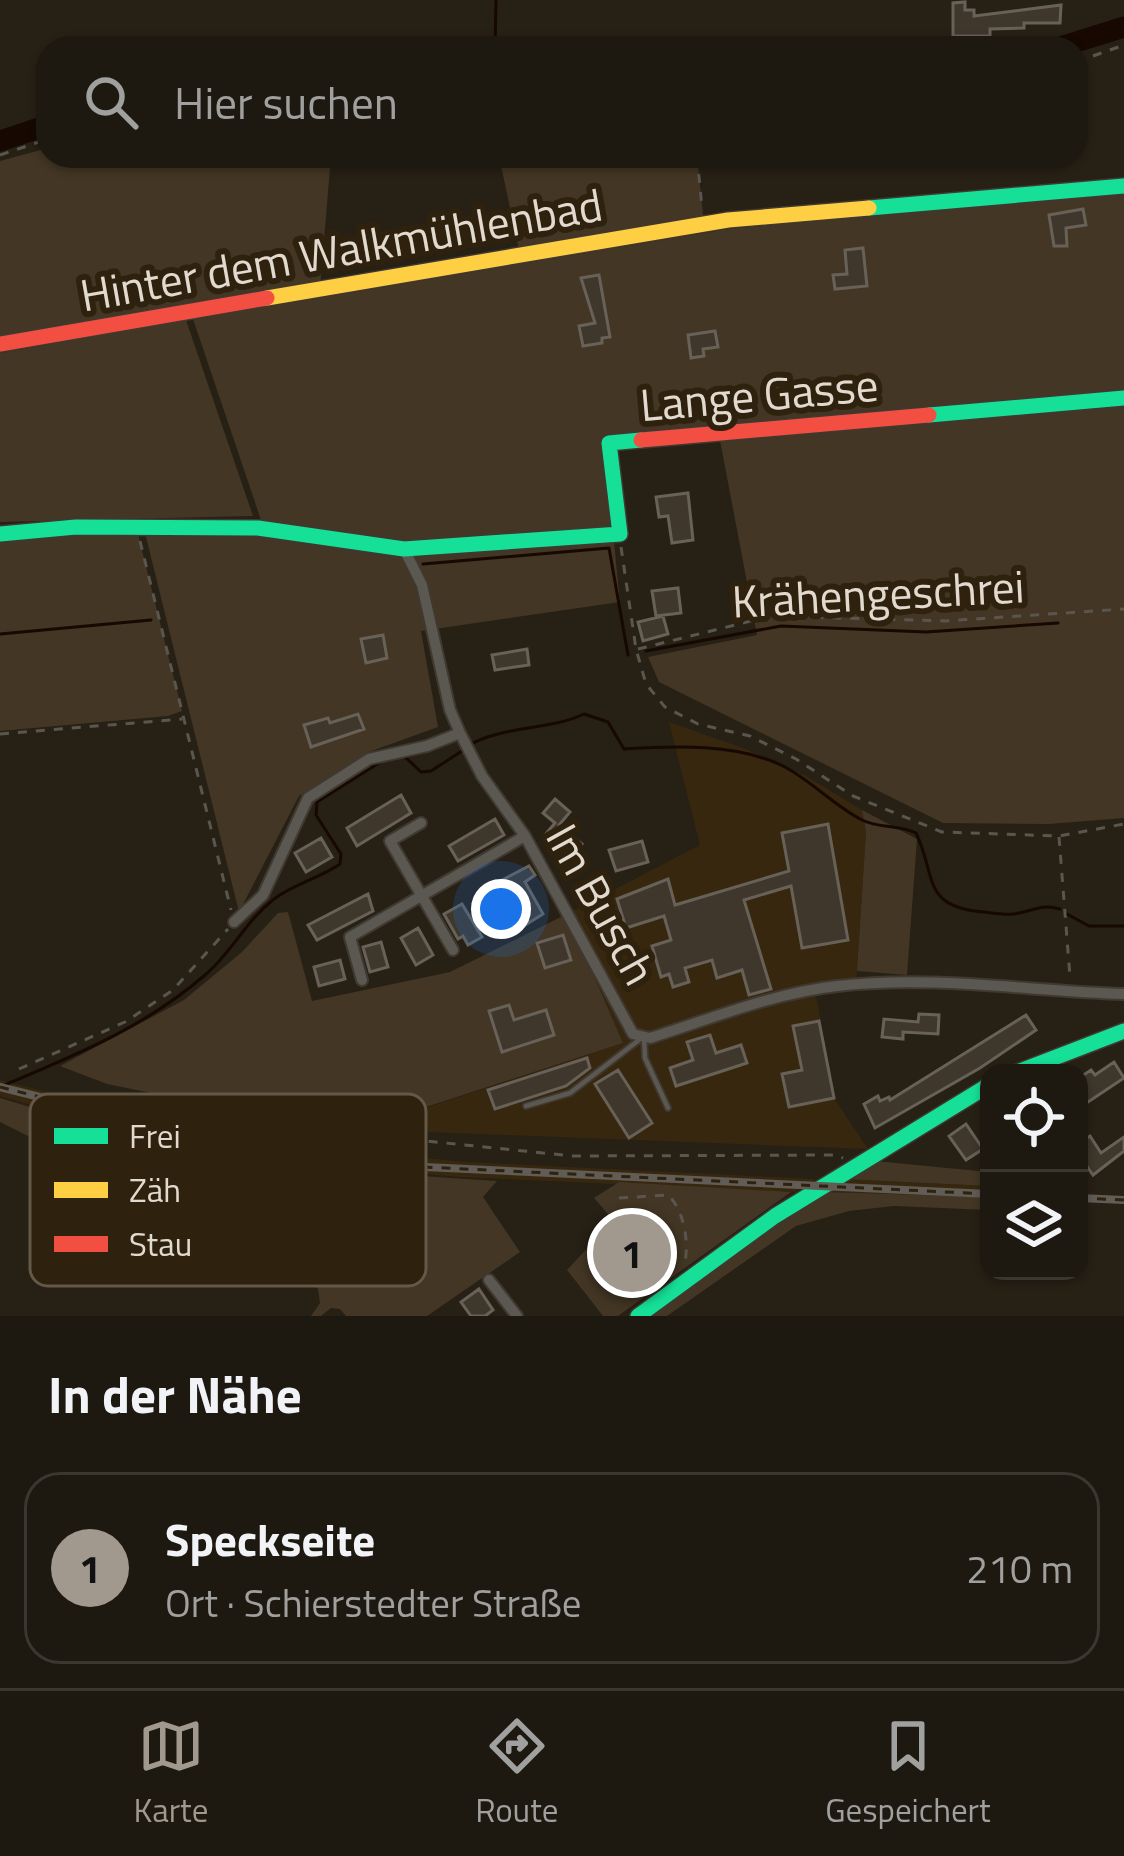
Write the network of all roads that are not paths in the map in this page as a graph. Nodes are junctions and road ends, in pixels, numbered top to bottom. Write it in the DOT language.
graph roads {
  1 [pos="1124,186"];
  2 [pos="0,344"];
  3 [pos="1124,398"];
  4 [pos="0,534"];
  5 [pos="404,549"];
  6 [pos="464,741"];
  7 [pos="421,823"];
  8 [pos="525,836"];
  9 [pos="422,895"];
  10 [pos="234,922"];
  11 [pos="453,950"];
  12 [pos="362,980"];
  13 [pos="1124,994"];
  14 [pos="1124,1031"];
  15 [pos="644,1036"];
  16 [pos="1035,1064"];
  17 [pos="980,1090"];
  18 [pos="526,1106"];
  19 [pos="668,1108"];
  20 [pos="488,1280"];
  21 [pos="517,1316"];
  22 [pos="638,1316"];
  1 -- 2 [label="street, Hinter dem Walkmühlenbad"];
  3 -- 5 [label="street, Lange Gasse"];
  4 -- 5 [label="street"];
  5 -- 6 [label="street, Im Busch"];
  6 -- 8 [label="street, Im Busch"];
  6 -- 10 [label="street"];
  7 -- 9 [label="street"];
  8 -- 9 [label="street"];
  8 -- 15 [label="street, Im Busch"];
  9 -- 11 [label="street"];
  9 -- 12 [label="street"];
  13 -- 15 [label="street, Im Busch"];
  14 -- 16 [label="street"];
  15 -- 18 [label="lane"];
  15 -- 19 [label="lane"];
  17 -- 22 [label="street"];
  20 -- 21 [label="street"];
}
